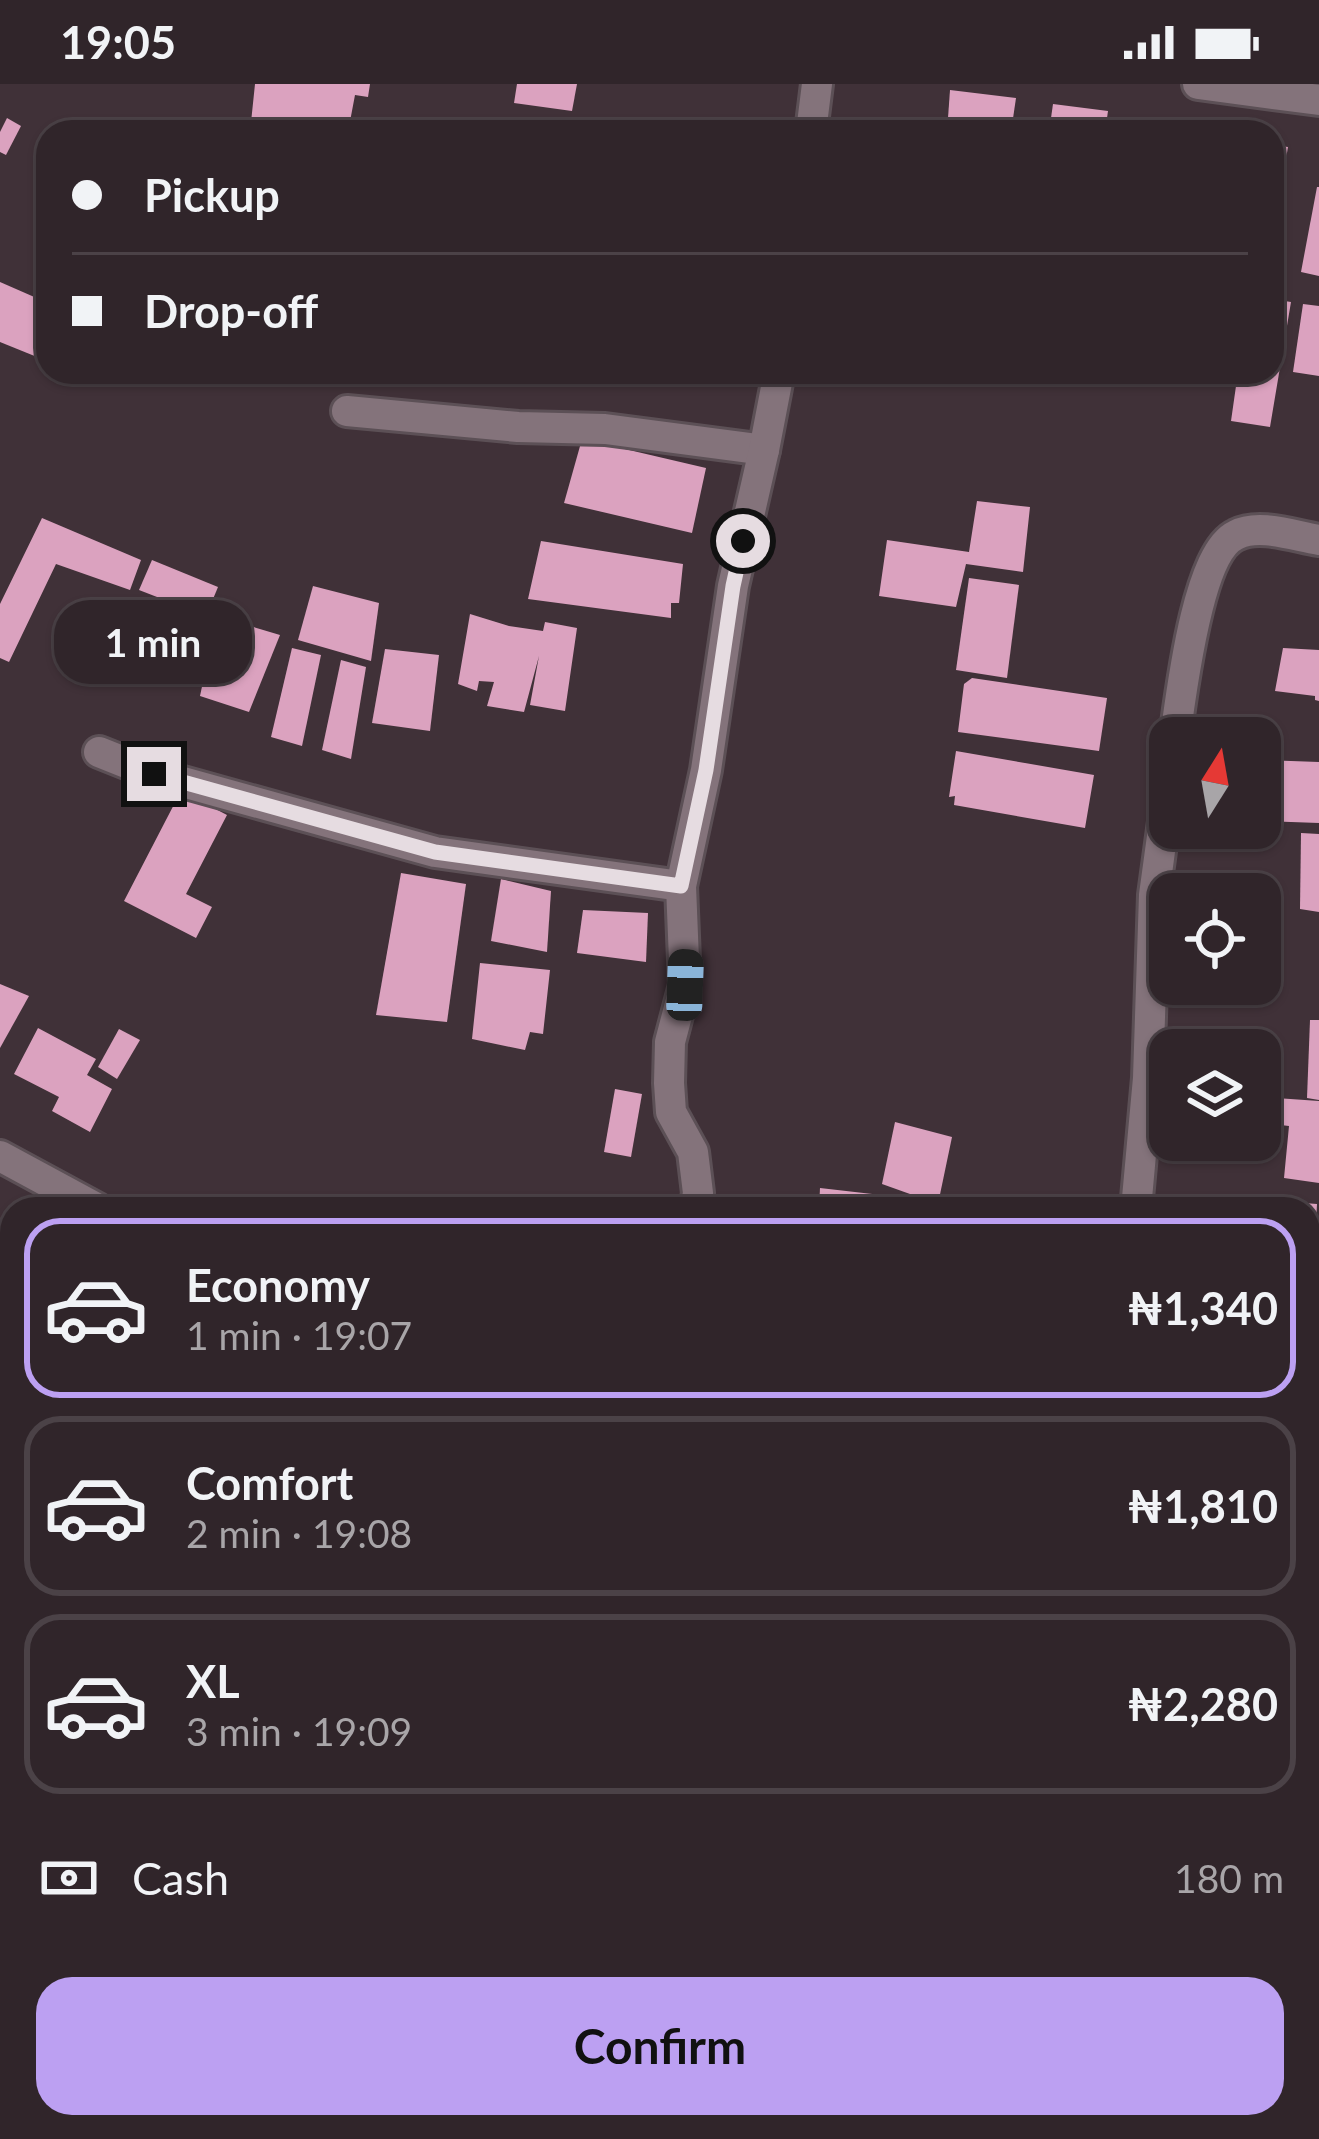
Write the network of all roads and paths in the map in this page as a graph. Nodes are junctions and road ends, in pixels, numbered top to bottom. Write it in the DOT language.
graph roads {
  1 [pos="817,84"];
  2 [pos="1198,84"];
  3 [pos="1319,100"];
  4 [pos="813,120"];
  5 [pos="777,384"];
  6 [pos="346,411"];
  7 [pos="764,450"];
  8 [pos="1319,540"];
  9 [pos="1178,717"];
  10 [pos="99,752"];
  11 [pos="1160,849"];
  12 [pos="681,886"];
  13 [pos="0,1156"];
  14 [pos="76,1197"];
  15 [pos="697,1197"];
  16 [pos="1137,1197"];
  1 -- 4 [label="street"];
  2 -- 3 [label="street"];
  5 -- 7 [label="street"];
  6 -- 7 [label="street"];
  7 -- 12 [label="street"];
  8 -- 9 [label="street"];
  10 -- 12 [label="street"];
  11 -- 16 [label="street"];
  12 -- 15 [label="street"];
  13 -- 14 [label="street"];
}
